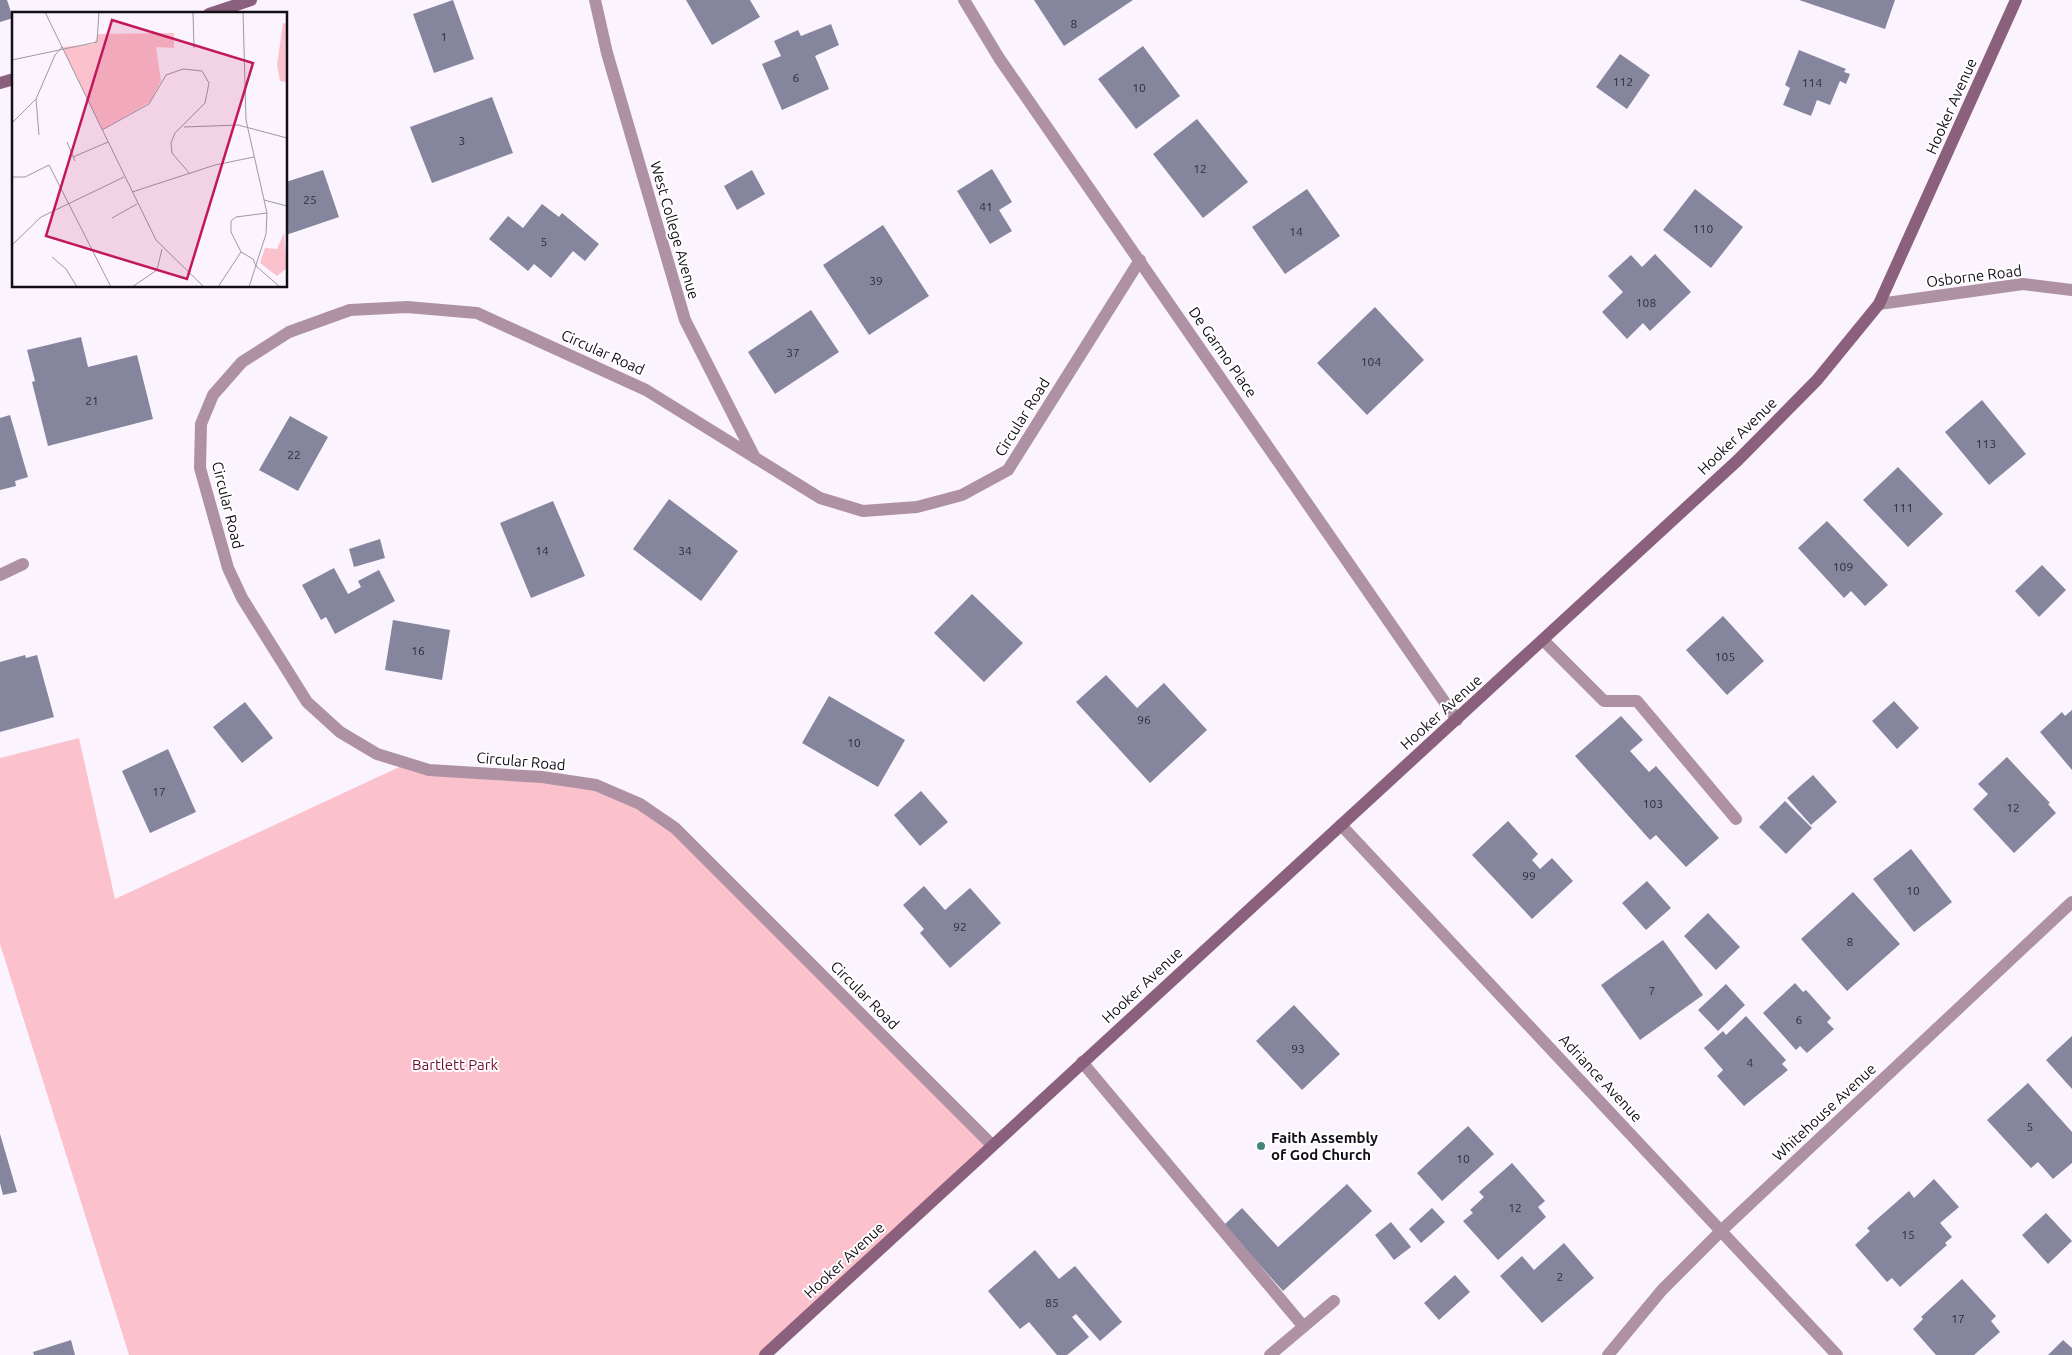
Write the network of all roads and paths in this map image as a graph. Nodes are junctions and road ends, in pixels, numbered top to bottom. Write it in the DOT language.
graph roads {
  1 [pos="251,0"];
  2 [pos="595,0"];
  3 [pos="964,0"];
  4 [pos="2016,0"];
  5 [pos="215,12"];
  6 [pos="12,79"];
  7 [pos="0,83"];
  8 [pos="1140,260"];
  9 [pos="2072,290"];
  10 [pos="1879,304"];
  11 [pos="755,458"];
  12 [pos="23,564"];
  13 [pos="0,575"];
  14 [pos="1544,640"];
  15 [pos="1456,720"];
  16 [pos="1736,819"];
  17 [pos="1341,825"];
  18 [pos="2072,902"];
  19 [pos="1082,1062"];
  20 [pos="992,1145"];
  21 [pos="1722,1230"];
  22 [pos="1334,1301"];
  23 [pos="1303,1326"];
  24 [pos="765,1355"];
  25 [pos="1270,1355"];
  26 [pos="1608,1355"];
  27 [pos="1837,1355"];
  1 -- 5 [label="street"];
  2 -- 11 [label="street, West College Avenue"];
  3 -- 8 [label="street, De Garmo Place"];
  4 -- 10 [label="street, Hooker Avenue"];
  6 -- 7 [label="street"];
  8 -- 11 [label="street, Circular Road"];
  8 -- 15 [label="street, De Garmo Place"];
  9 -- 10 [label="street, Osborne Road"];
  10 -- 14 [label="street, Hooker Avenue"];
  11 -- 20 [label="street, Circular Road"];
  12 -- 13 [label="street"];
  14 -- 15 [label="street, Hooker Avenue"];
  14 -- 16 [label="street"];
  15 -- 17 [label="street, Hooker Avenue"];
  17 -- 19 [label="street, Hooker Avenue"];
  17 -- 21 [label="street, Adriance Avenue"];
  18 -- 21 [label="street, Whitehouse Avenue"];
  19 -- 20 [label="street, Hooker Avenue"];
  19 -- 23 [label="street"];
  20 -- 24 [label="street, Hooker Avenue"];
  21 -- 26 [label="street, Whitehouse Avenue"];
  21 -- 27 [label="street, Adriance Avenue"];
  22 -- 23 [label="street"];
  23 -- 25 [label="street"];
}
